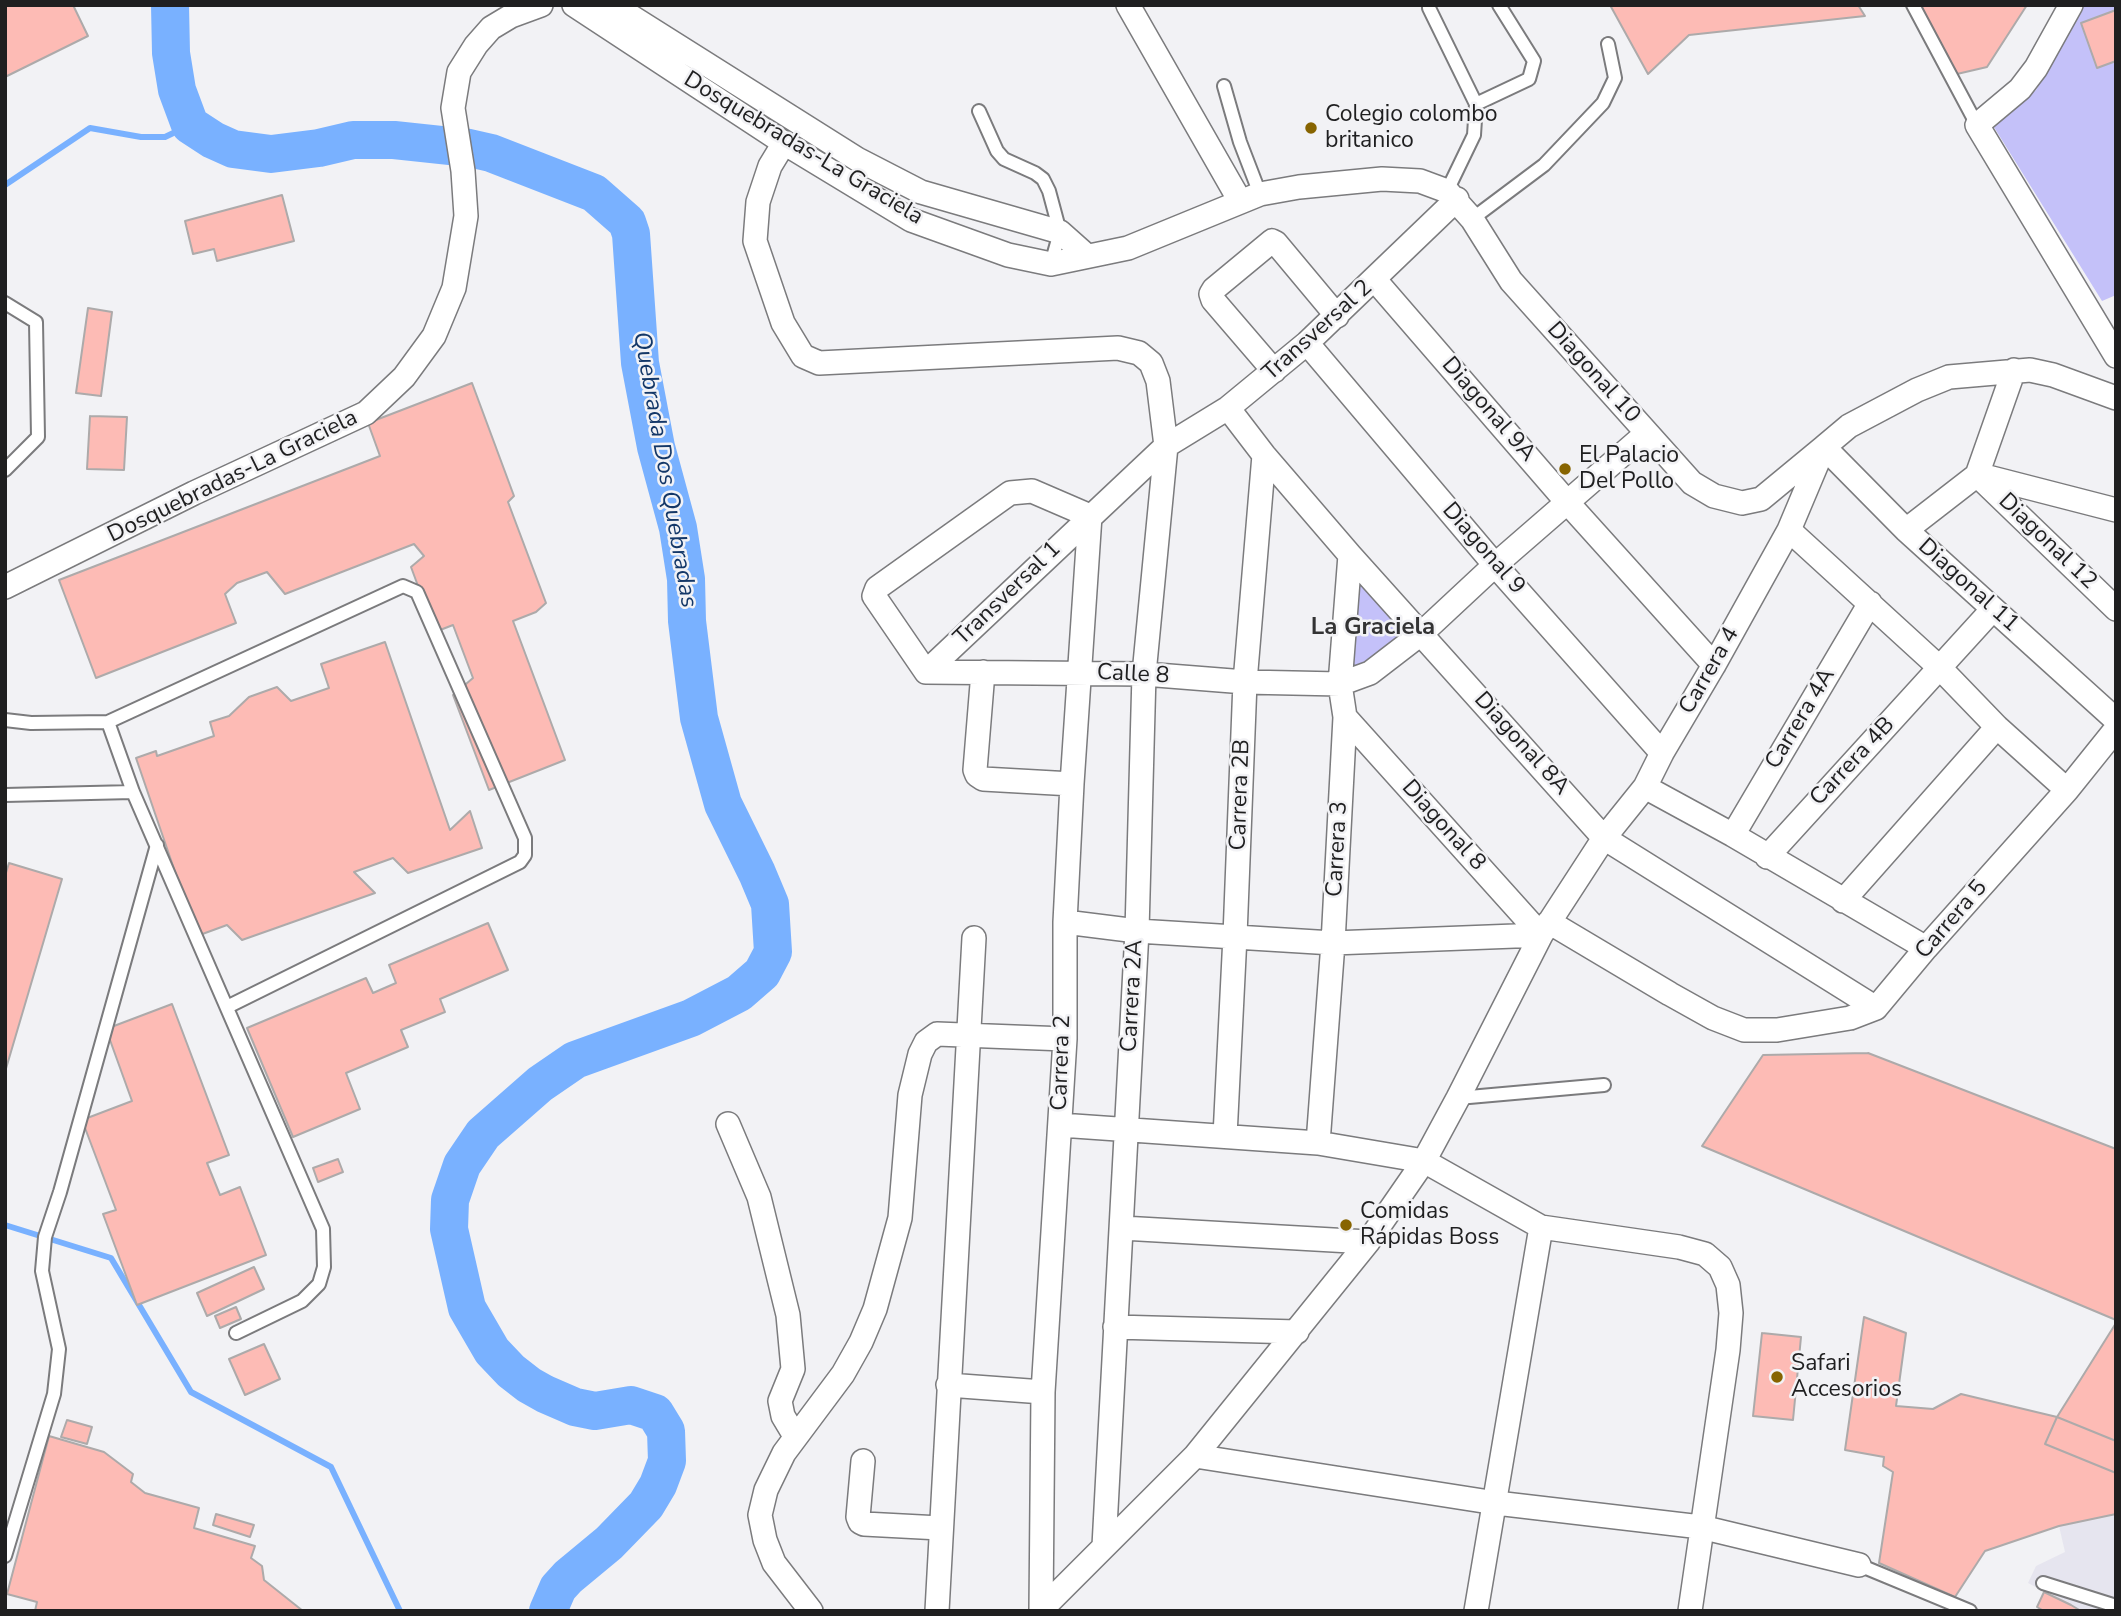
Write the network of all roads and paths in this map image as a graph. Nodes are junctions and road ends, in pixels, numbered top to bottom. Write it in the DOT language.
graph roads {
  1 [pos="541,5"];
  2 [pos="574,5"];
  3 [pos="1128,5"];
  4 [pos="1499,5"];
  5 [pos="1913,5"];
  6 [pos="2071,5"];
  7 [pos="1429,8"];
  8 [pos="601,10"];
  9 [pos="1608,44"];
  10 [pos="1224,86"];
  11 [pos="1476,104"];
  12 [pos="979,111"];
  13 [pos="1977,125"];
  14 [pos="784,143"];
  15 [pos="1452,195"];
  16 [pos="1250,197"];
  17 [pos="1472,219"];
  18 [pos="1060,232"];
  19 [pos="1087,256"];
  20 [pos="1051,264"];
  21 [pos="1375,279"];
  22 [pos="5,303"];
  23 [pos="1337,316"];
  24 [pos="1307,344"];
  25 [pos="2116,356"];
  26 [pos="1274,370"];
  27 [pos="2014,370"];
  28 [pos="2116,398"];
  29 [pos="1228,408"];
  30 [pos="1647,433"];
  31 [pos="1166,446"];
  32 [pos="1824,447"];
  33 [pos="1264,455"];
  34 [pos="5,470"];
  35 [pos="1977,475"];
  36 [pos="1567,502"];
  37 [pos="2116,510"];
  38 [pos="1090,516"];
  39 [pos="1789,530"];
  40 [pos="1906,530"];
  41 [pos="1350,555"];
  42 [pos="1495,565"];
  43 [pos="5,587"];
  44 [pos="1870,603"];
  45 [pos="1993,609"];
  46 [pos="2116,609"];
  47 [pos="1422,633"];
  48 [pos="1714,666"];
  49 [pos="1940,668"];
  50 [pos="926,672"];
  51 [pos="982,672"];
  52 [pos="1078,672"];
  53 [pos="1144,674"];
  54 [pos="1245,682"];
  55 [pos="1339,684"];
  56 [pos="1345,717"];
  57 [pos="5,720"];
  58 [pos="2116,720"];
  59 [pos="108,722"];
  60 [pos="1997,727"];
  61 [pos="2116,729"];
  62 [pos="1662,752"];
  63 [pos="1072,784"];
  64 [pos="1645,787"];
  65 [pos="2067,790"];
  66 [pos="134,792"];
  67 [pos="5,795"];
  68 [pos="1732,835"];
  69 [pos="1604,838"];
  70 [pos="157,845"];
  71 [pos="1767,857"];
  72 [pos="1843,901"];
  73 [pos="1065,922"];
  74 [pos="1545,928"];
  75 [pos="1137,931"];
  76 [pos="1235,936"];
  77 [pos="974,938"];
  78 [pos="1333,943"];
  79 [pos="1926,948"];
  80 [pos="227,1007"];
  81 [pos="1876,1008"];
  82 [pos="968,1036"];
  83 [pos="1065,1039"];
  84 [pos="1605,1084"];
  85 [pos="1458,1098"];
  86 [pos="729,1124"];
  87 [pos="1060,1125"];
  88 [pos="1125,1128"];
  89 [pos="1225,1136"];
  90 [pos="1318,1143"];
  91 [pos="1423,1161"];
  92 [pos="1541,1227"];
  93 [pos="1122,1228"];
  94 [pos="1368,1242"];
  95 [pos="1115,1327"];
  96 [pos="1297,1332"];
  97 [pos="236,1333"];
  98 [pos="948,1385"];
  99 [pos="1043,1392"];
  100 [pos="795,1436"];
  101 [pos="1195,1456"];
  102 [pos="863,1461"];
  103 [pos="1496,1503"];
  104 [pos="1701,1527"];
  105 [pos="940,1528"];
  106 [pos="1104,1546"];
  107 [pos="5,1556"];
  108 [pos="1859,1565"];
  109 [pos="2043,1583"];
  110 [pos="2116,1605"];
  111 [pos="804,1608"];
  112 [pos="1041,1610"];
  113 [pos="937,1611"];
  114 [pos="1476,1611"];
  115 [pos="1690,1611"];
  116 [pos="1970,1611"];
  1 -- 43 [label="street, Dosquebradas-La Graciela"];
  2 -- 8 [label="street, Dosquebradas-La Graciela"];
  3 -- 16 [label="street"];
  4 -- 11 [label="lane"];
  5 -- 13 [label="lane"];
  6 -- 13 [label="street"];
  7 -- 11 [label="lane"];
  8 -- 14 [label="street, Dosquebradas-La Graciela"];
  8 -- 18 [label="street, Dosquebradas-La Graciela"];
  9 -- 17 [label="lane"];
  10 -- 16 [label="lane"];
  11 -- 15 [label="lane"];
  12 -- 18 [label="lane"];
  13 -- 25 [label="street"];
  14 -- 20 [label="street, Dosquebradas-La Graciela"];
  14 -- 31 [label="street, Carrera 2A"];
  15 -- 16 [label="street, Dosquebradas-La Graciela"];
  15 -- 17 [label="street, Diagonal 10"];
  15 -- 21 [label="street, Transversal 2"];
  16 -- 19 [label="street, Dosquebradas-La Graciela"];
  17 -- 30 [label="street, Diagonal 10"];
  18 -- 19 [label="street, Dosquebradas-La Graciela"];
  18 -- 20 [label="lane"];
  19 -- 20 [label="street, Dosquebradas-La Graciela"];
  21 -- 23 [label="street, Transversal 2"];
  21 -- 36 [label="street, Diagonal 9A"];
  22 -- 34 [label="lane"];
  23 -- 24 [label="street, Transversal 2"];
  23 -- 26 [label="street"];
  24 -- 26 [label="street, Transversal 2"];
  24 -- 42 [label="street, Diagonal 9"];
  26 -- 29 [label="street, Transversal 2"];
  27 -- 28 [label="street, Carrera 4"];
  27 -- 32 [label="street, Carrera 4"];
  27 -- 35 [label="street"];
  29 -- 31 [label="street, Transversal 2"];
  29 -- 33 [label="street, Diagonal 8A"];
  30 -- 32 [label="street, Diagonal 10"];
  30 -- 36 [label="street"];
  31 -- 38 [label="street, Transversal 1"];
  31 -- 53 [label="street, Carrera 2A"];
  32 -- 39 [label="street, Carrera 4"];
  32 -- 40 [label="street, Diagonal 11"];
  33 -- 41 [label="street, Diagonal 8A"];
  33 -- 54 [label="street, Carrera 2B"];
  35 -- 37 [label="street"];
  35 -- 40 [label="street"];
  35 -- 46 [label="street, Diagonal 12"];
  36 -- 42 [label="street"];
  36 -- 48 [label="street, Diagonal 9A"];
  38 -- 50 [label="street, Transversal 1"];
  38 -- 50 [label="street"];
  38 -- 52 [label="street, Carrera 2"];
  39 -- 44 [label="street"];
  39 -- 48 [label="street, Carrera 4"];
  40 -- 45 [label="street, Diagonal 11"];
  41 -- 47 [label="street, Diagonal 8A"];
  41 -- 55 [label="street, Carrera 3"];
  42 -- 47 [label="street"];
  42 -- 62 [label="street, Diagonal 9"];
  44 -- 49 [label="street"];
  44 -- 68 [label="street, Carrera 4A"];
  45 -- 49 [label="street, Carrera 4B"];
  45 -- 58 [label="street, Diagonal 11"];
  47 -- 55 [label="street"];
  47 -- 69 [label="street, Diagonal 8A"];
  48 -- 62 [label="street, Carrera 4"];
  49 -- 60 [label="street"];
  49 -- 71 [label="street, Carrera 4B"];
  50 -- 51 [label="street, Calle 8"];
  51 -- 52 [label="street, Calle 8"];
  51 -- 63 [label="street"];
  52 -- 53 [label="street, Calle 8"];
  52 -- 63 [label="street, Carrera 2"];
  53 -- 54 [label="street, Calle 8"];
  53 -- 75 [label="street, Carrera 2A"];
  54 -- 55 [label="street, Calle 8"];
  54 -- 76 [label="street, Carrera 2B"];
  55 -- 56 [label="street, Carrera 3"];
  56 -- 74 [label="street, Diagonal 8"];
  56 -- 78 [label="street, Carrera 3"];
  57 -- 59 [label="lane"];
  59 -- 66 [label="lane"];
  59 -- 80 [label="lane"];
  60 -- 65 [label="street"];
  60 -- 72 [label="street"];
  61 -- 65 [label="street, Carrera 5"];
  62 -- 64 [label="street, Carrera 4"];
  63 -- 73 [label="street, Carrera 2"];
  64 -- 68 [label="street"];
  64 -- 69 [label="street, Carrera 4"];
  65 -- 79 [label="street, Carrera 5"];
  66 -- 67 [label="lane"];
  66 -- 70 [label="lane"];
  68 -- 71 [label="street"];
  69 -- 74 [label="street, Carrera 4"];
  69 -- 81 [label="street, Diagonal 8A"];
  70 -- 80 [label="lane"];
  70 -- 107 [label="lane"];
  71 -- 72 [label="street"];
  72 -- 79 [label="street"];
  73 -- 75 [label="street"];
  73 -- 83 [label="street, Carrera 2"];
  74 -- 78 [label="street"];
  74 -- 81 [label="street, Diagonal 8"];
  74 -- 85 [label="street, Carrera 4"];
  75 -- 76 [label="street"];
  75 -- 88 [label="street, Carrera 2A"];
  76 -- 78 [label="street"];
  76 -- 89 [label="street, Carrera 2B"];
  77 -- 82 [label="street"];
  78 -- 90 [label="street, Carrera 3"];
  79 -- 81 [label="street, Carrera 5"];
  80 -- 97 [label="lane"];
  82 -- 83 [label="street"];
  82 -- 98 [label="street"];
  82 -- 100 [label="street"];
  83 -- 87 [label="street, Carrera 2"];
  84 -- 85 [label="lane"];
  85 -- 91 [label="street, Carrera 4"];
  86 -- 100 [label="street"];
  87 -- 88 [label="street"];
  87 -- 99 [label="street, Carrera 2"];
  88 -- 89 [label="street"];
  88 -- 93 [label="street, Carrera 2A"];
  89 -- 90 [label="street"];
  90 -- 91 [label="street"];
  91 -- 92 [label="street"];
  91 -- 94 [label="street, Carrera 4"];
  92 -- 103 [label="street"];
  92 -- 104 [label="street"];
  93 -- 94 [label="street"];
  93 -- 95 [label="street, Carrera 2A"];
  94 -- 96 [label="street, Carrera 4"];
  95 -- 96 [label="street"];
  95 -- 106 [label="street, Carrera 2A"];
  96 -- 101 [label="street, Carrera 4"];
  98 -- 99 [label="street"];
  98 -- 105 [label="street"];
  99 -- 112 [label="street, Carrera 2"];
  100 -- 111 [label="street"];
  101 -- 103 [label="street"];
  101 -- 106 [label="street, Carrera 4"];
  102 -- 105 [label="street"];
  103 -- 104 [label="street"];
  103 -- 114 [label="street"];
  104 -- 108 [label="street"];
  104 -- 115 [label="street"];
  105 -- 113 [label="street"];
  106 -- 112 [label="street, Carrera 4"];
  108 -- 116 [label="lane"];
  109 -- 110 [label="lane"];
}
